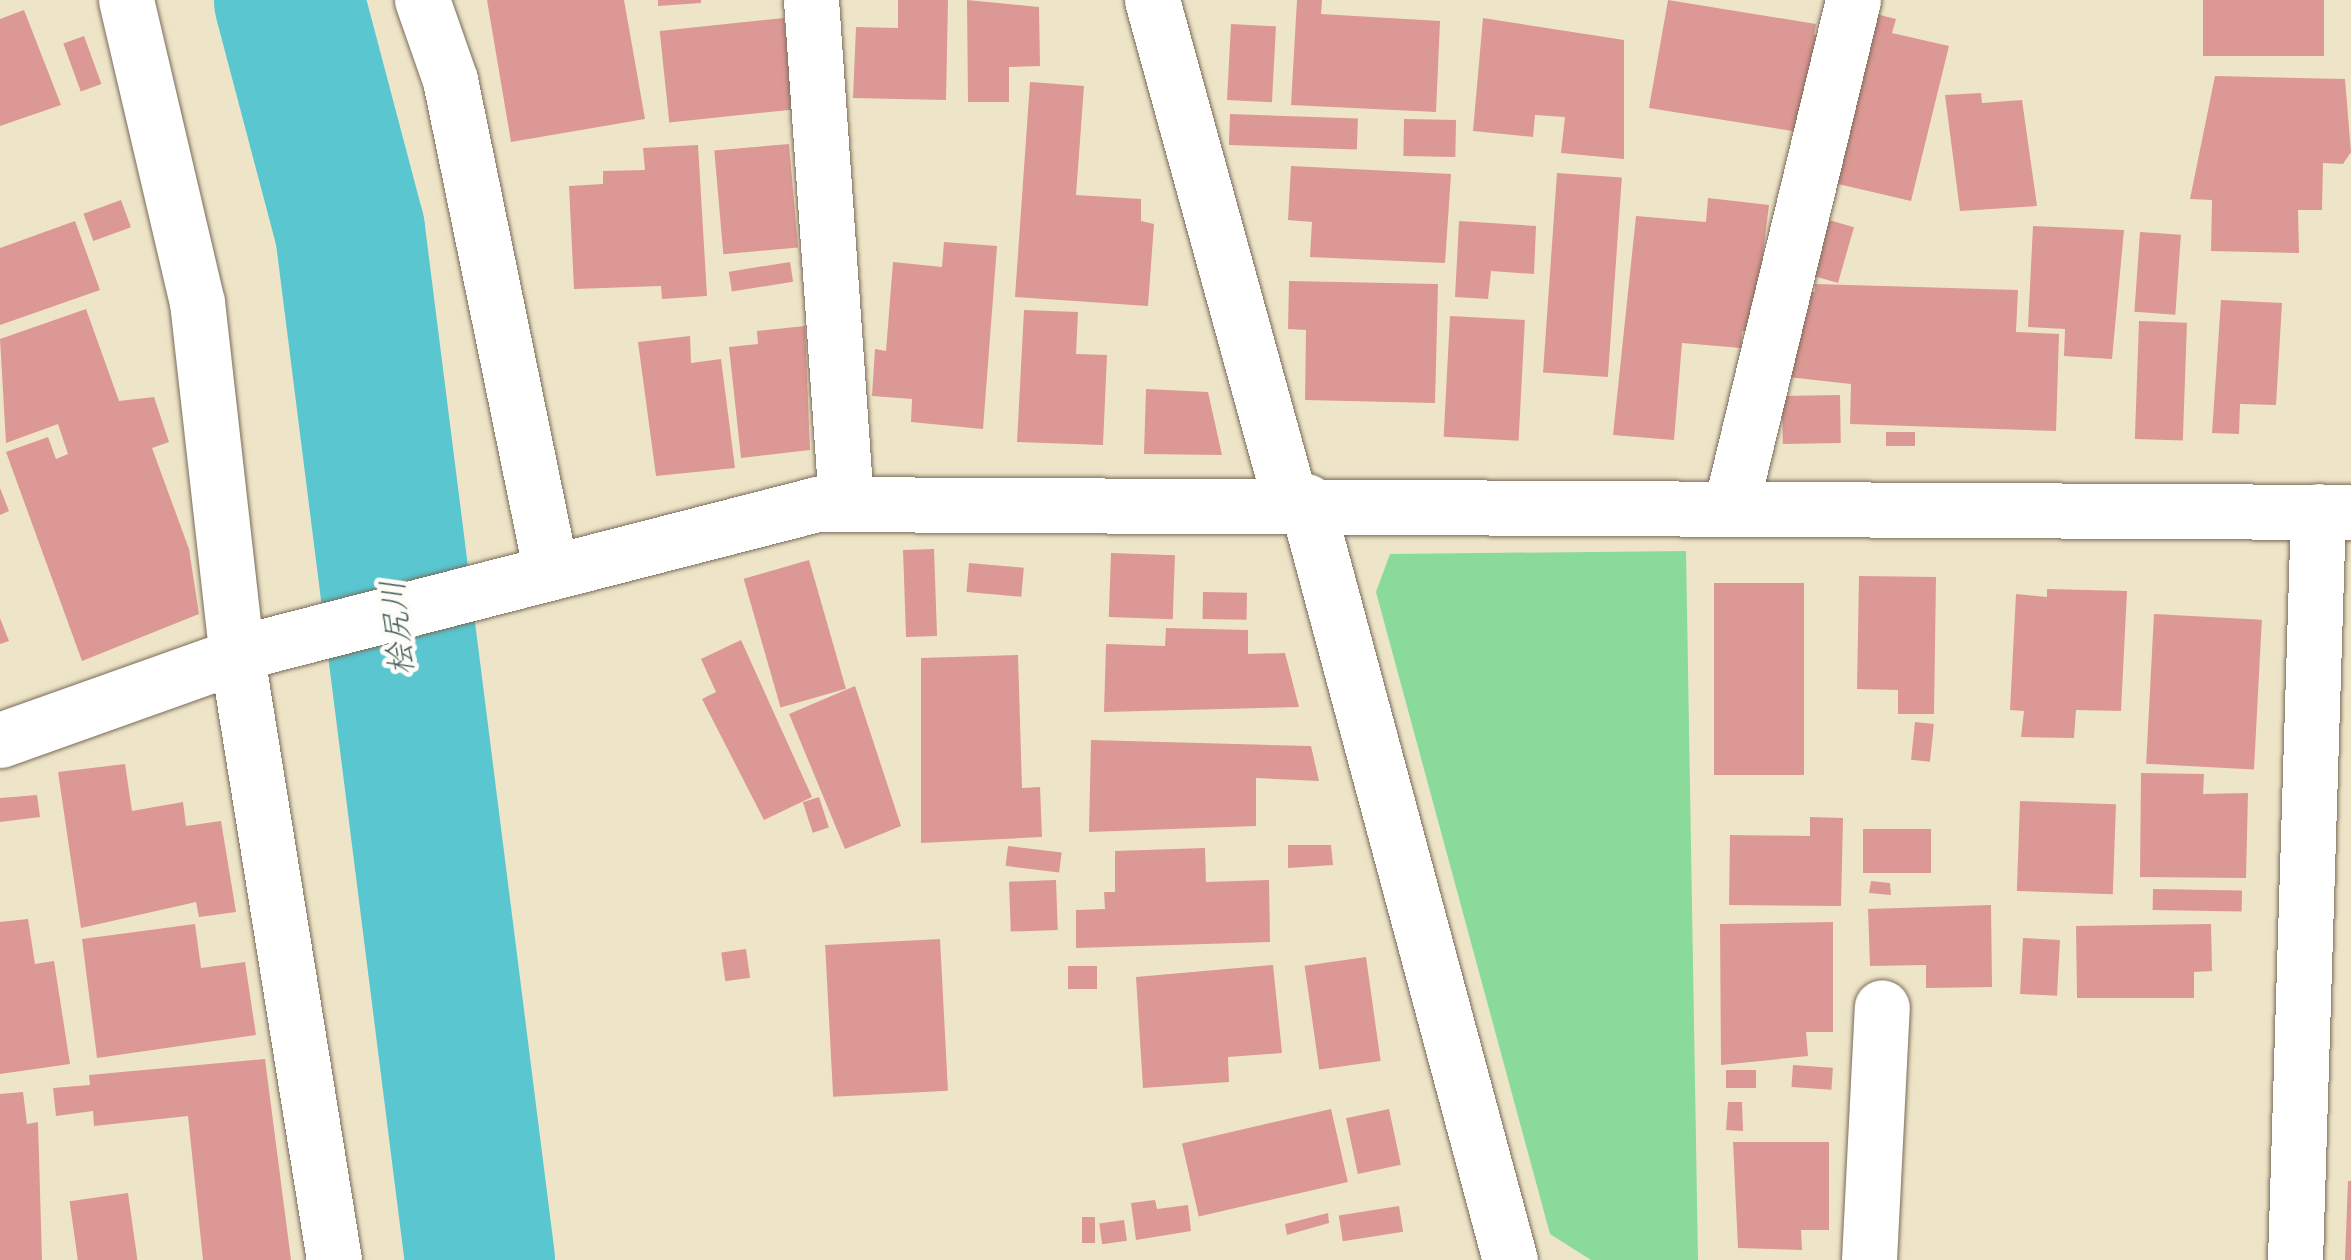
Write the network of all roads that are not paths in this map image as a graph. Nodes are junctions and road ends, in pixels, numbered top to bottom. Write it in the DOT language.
graph roads {
  1 [pos="126,0"];
  2 [pos="422,0"];
  3 [pos="811,0"];
  4 [pos="1152,0"];
  5 [pos="1853,0"];
  6 [pos="1298,501"];
  7 [pos="846,503"];
  8 [pos="1731,506"];
  9 [pos="2335,512"];
  10 [pos="536,573"];
  11 [pos="249,652"];
  12 [pos="0,740"];
  13 [pos="1882,1008"];
  14 [pos="334,1260"];
  15 [pos="1510,1260"];
  16 [pos="1869,1260"];
  17 [pos="2295,1260"];
  1 -- 11 [label="street"];
  2 -- 10 [label="street"];
  3 -- 7 [label="street"];
  4 -- 6 [label="street"];
  5 -- 8 [label="street"];
  6 -- 7 [label="street"];
  6 -- 8 [label="street"];
  6 -- 15 [label="street"];
  7 -- 10 [label="street"];
  8 -- 9 [label="street"];
  9 -- 17 [label="street"];
  10 -- 11 [label="street"];
  11 -- 12 [label="street"];
  11 -- 14 [label="street"];
  13 -- 16 [label="street"];
}
